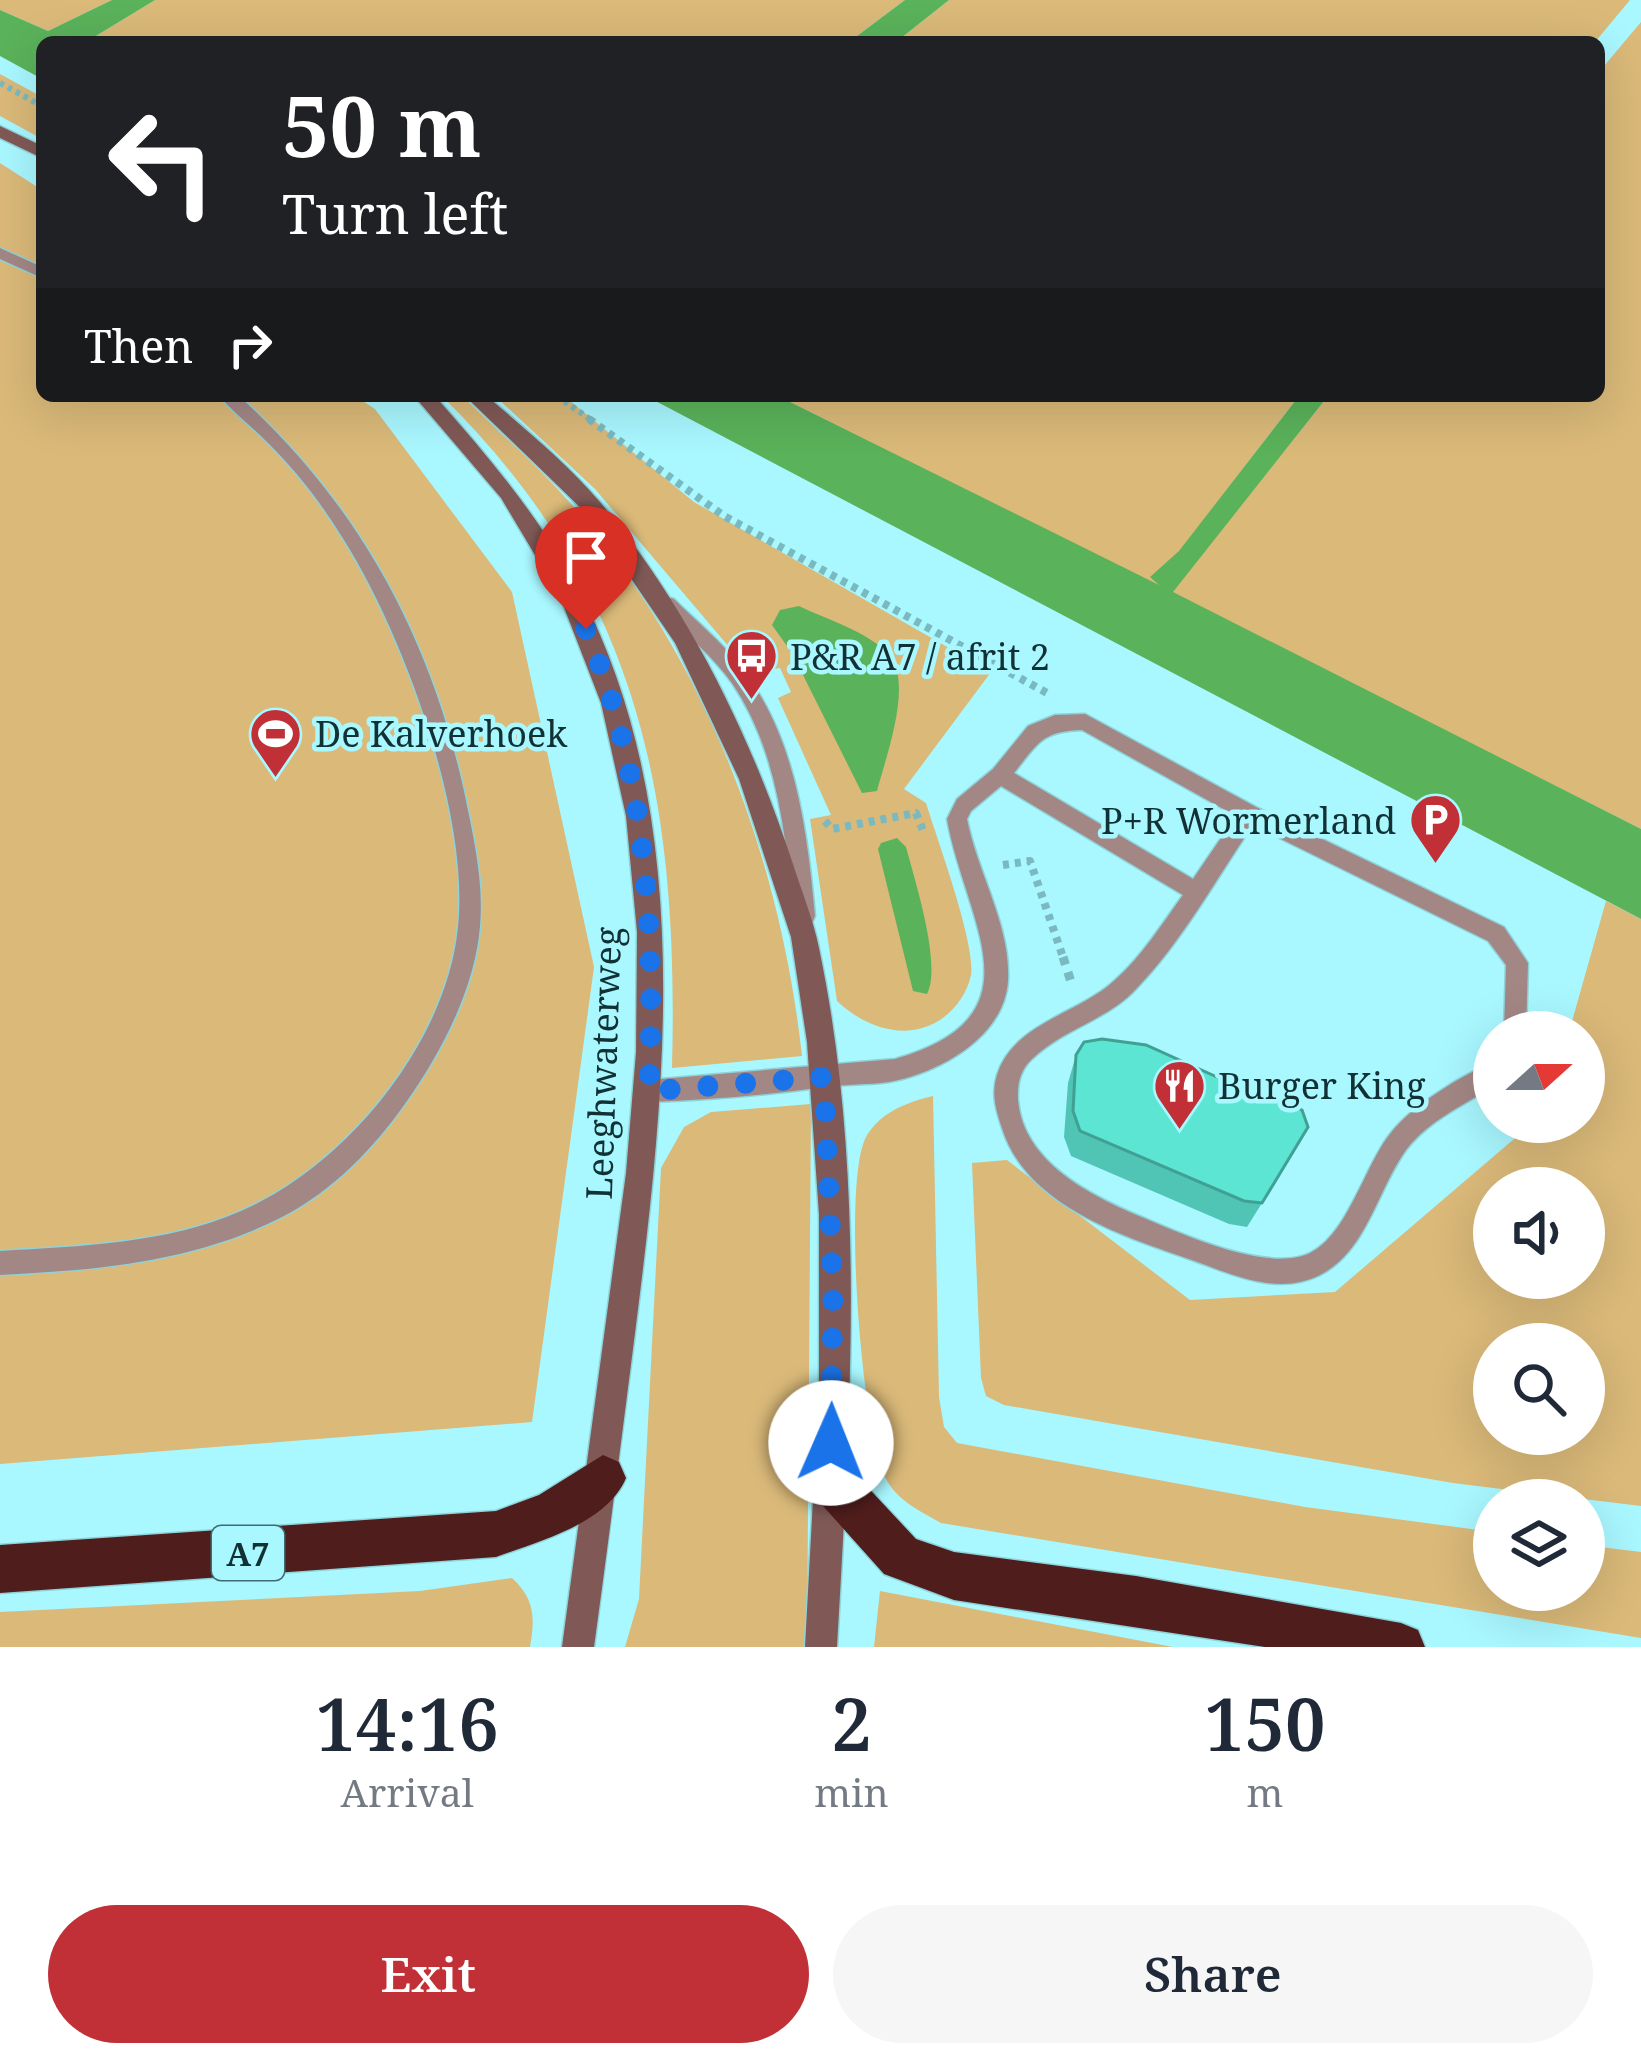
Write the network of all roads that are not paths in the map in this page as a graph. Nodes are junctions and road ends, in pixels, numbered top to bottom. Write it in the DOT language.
graph roads {
  1 [pos="0,131"];
  2 [pos="36,150"];
  3 [pos="0,253"];
  4 [pos="36,270"];
  5 [pos="235,402"];
  6 [pos="430,402"];
  7 [pos="482,402"];
  8 [pos="1000,775"];
  9 [pos="1249,813"];
  10 [pos="1195,891"];
  11 [pos="1516,1011"];
  12 [pos="824,1077"];
  13 [pos="1473,1085"];
  14 [pos="649,1091"];
  15 [pos="0,1263"];
  16 [pos="603,1478"];
  17 [pos="831,1481"];
  18 [pos="0,1569"];
  19 [pos="578,1647"];
  20 [pos="821,1647"];
  21 [pos="1401,1647"];
  1 -- 2 [label="main road"];
  3 -- 4 [label="lane"];
  5 -- 15 [label="lane"];
  6 -- 14 [label="main road, Leeghwaterweg"];
  7 -- 12 [label="main road"];
  8 -- 9 [label="lane"];
  8 -- 10 [label="lane"];
  8 -- 12 [label="lane"];
  9 -- 10 [label="lane"];
  9 -- 11 [label="lane"];
  10 -- 13 [label="lane"];
  12 -- 14 [label="lane"];
  12 -- 17 [label="main road"];
  14 -- 16 [label="main road, Leeghwaterweg"];
  16 -- 18 [label="highway, A7"];
  16 -- 19 [label="main road, Leeghwaterweg"];
  17 -- 20 [label="main road"];
  17 -- 21 [label="highway"];
}
